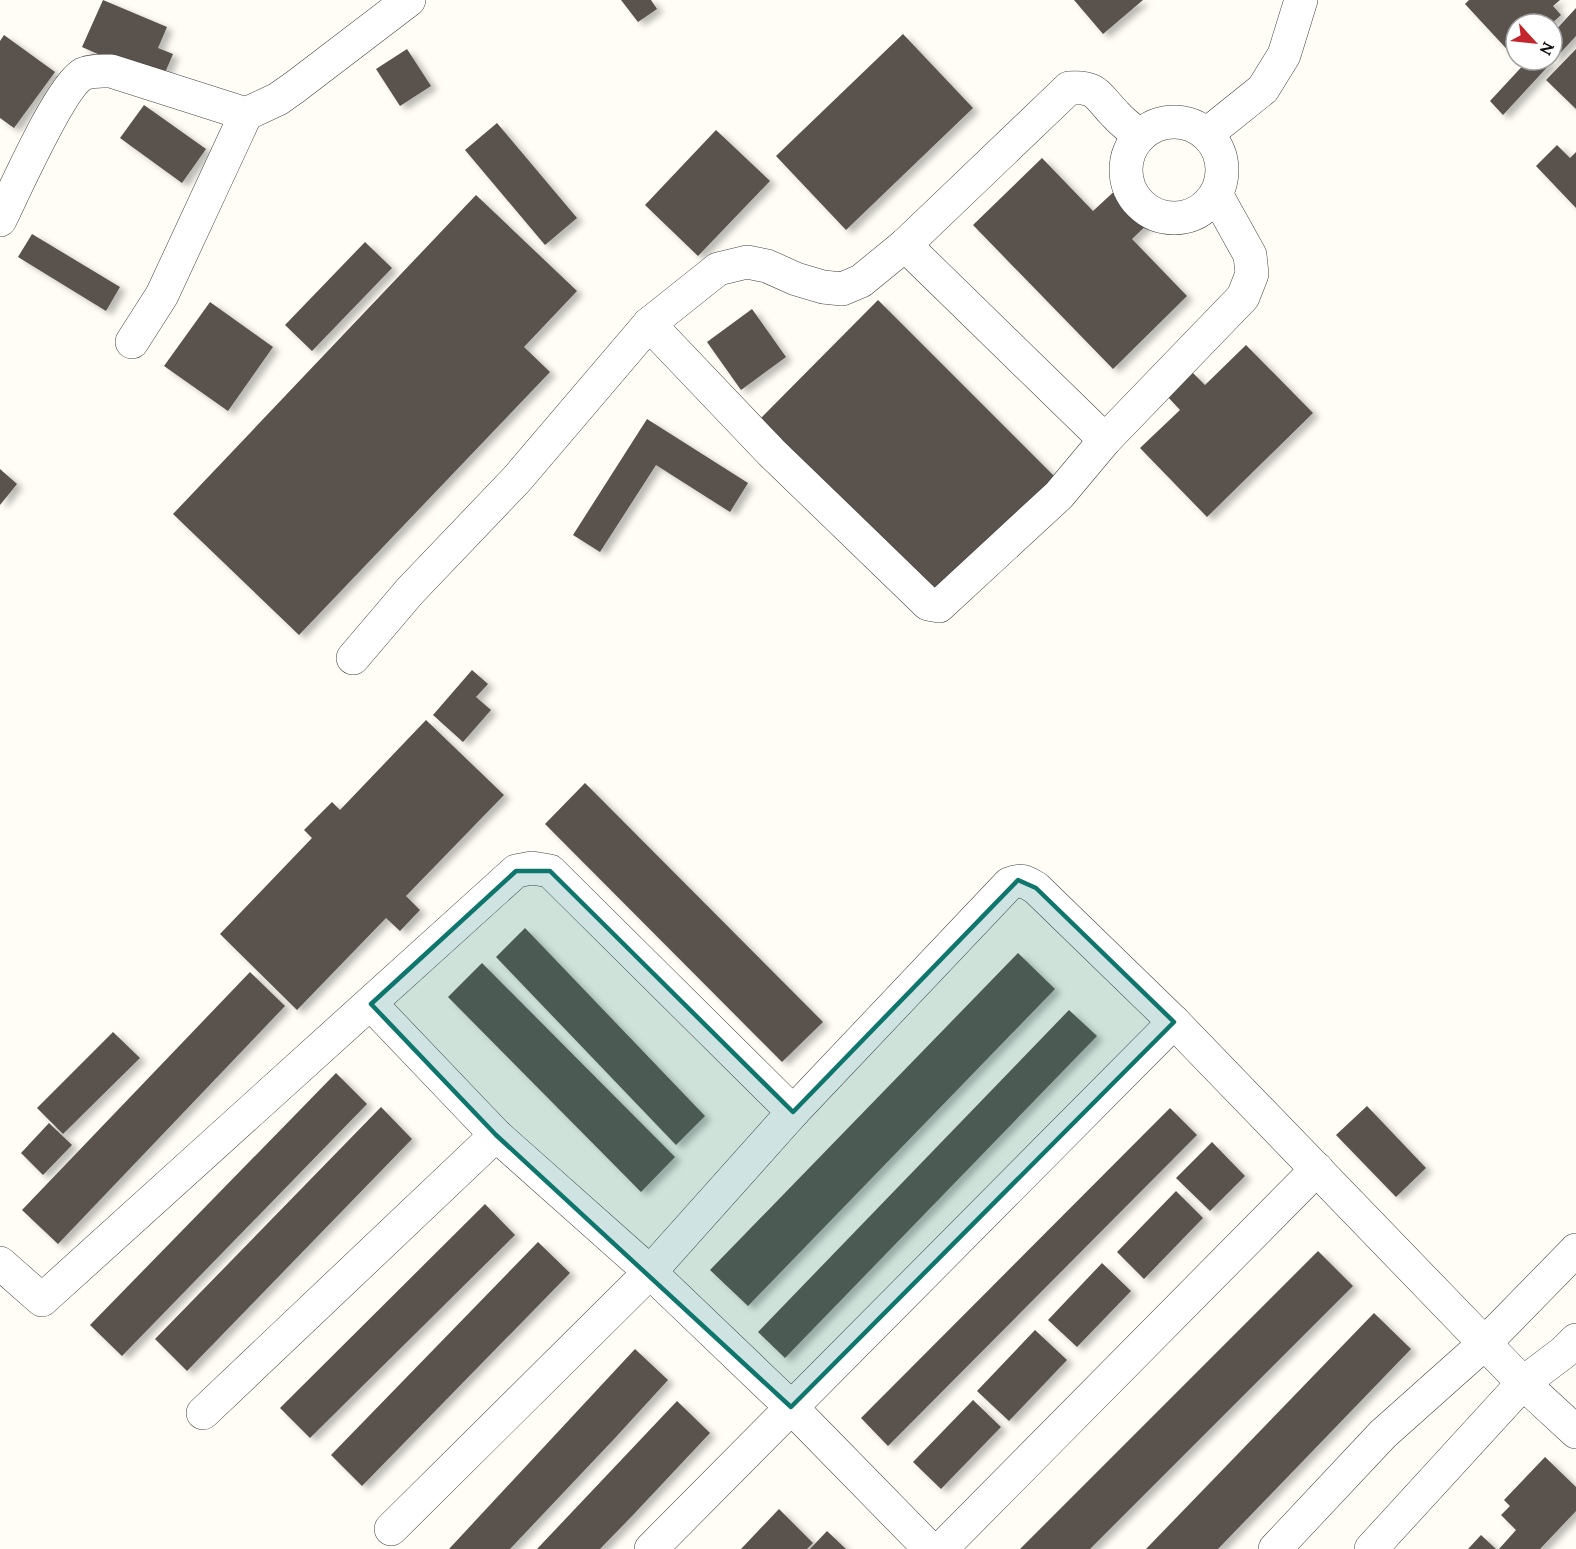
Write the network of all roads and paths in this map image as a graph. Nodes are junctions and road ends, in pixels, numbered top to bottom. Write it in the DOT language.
graph roads {
  1 [pos="409,0"];
  2 [pos="1301,0"];
  3 [pos="246,114"];
  4 [pos="1207,134"];
  5 [pos="1140,136"];
  6 [pos="1216,194"];
  7 [pos="0,220"];
  8 [pos="905,245"];
  9 [pos="649,324"];
  10 [pos="132,342"];
  11 [pos="1105,440"];
  12 [pos="353,657"];
  13 [pos="371,1004"];
  14 [pos="1174,1022"];
  15 [pos="794,1112"];
  16 [pos="496,1134"];
  17 [pos="1317,1169"];
  18 [pos="1576,1250"];
  19 [pos="0,1263"];
  20 [pos="650,1272"];
  21 [pos="1576,1340"];
  22 [pos="1485,1343"];
  23 [pos="1523,1383"];
  24 [pos="791,1407"];
  25 [pos="203,1413"];
  26 [pos="1576,1432"];
  27 [pos="391,1529"];
  28 [pos="651,1549"];
  29 [pos="930,1549"];
  30 [pos="941,1549"];
  31 [pos="1275,1549"];
  32 [pos="1371,1549"];
  1 -- 3 [label="street"];
  2 -- 4 [label="street"];
  3 -- 7 [label="street"];
  3 -- 10 [label="street"];
  4 -- 5 [label="street"];
  4 -- 6 [label="street"];
  5 -- 6 [label="street"];
  5 -- 8 [label="street"];
  6 -- 11 [label="street"];
  8 -- 9 [label="street"];
  8 -- 11 [label="street"];
  9 -- 11 [label="street"];
  9 -- 12 [label="street"];
  13 -- 15 [label="street"];
  13 -- 16 [label="street"];
  13 -- 19 [label="street"];
  14 -- 15 [label="street"];
  14 -- 17 [label="street"];
  14 -- 24 [label="street"];
  15 -- 20 [label="street"];
  16 -- 20 [label="street"];
  16 -- 25 [label="street"];
  17 -- 22 [label="street"];
  17 -- 30 [label="street"];
  18 -- 22 [label="street"];
  20 -- 24 [label="street"];
  20 -- 27 [label="street"];
  21 -- 23 [label="street"];
  22 -- 23 [label="street"];
  22 -- 31 [label="street"];
  23 -- 26 [label="street"];
  23 -- 32 [label="street"];
  24 -- 28 [label="street"];
  24 -- 29 [label="street"];
}
